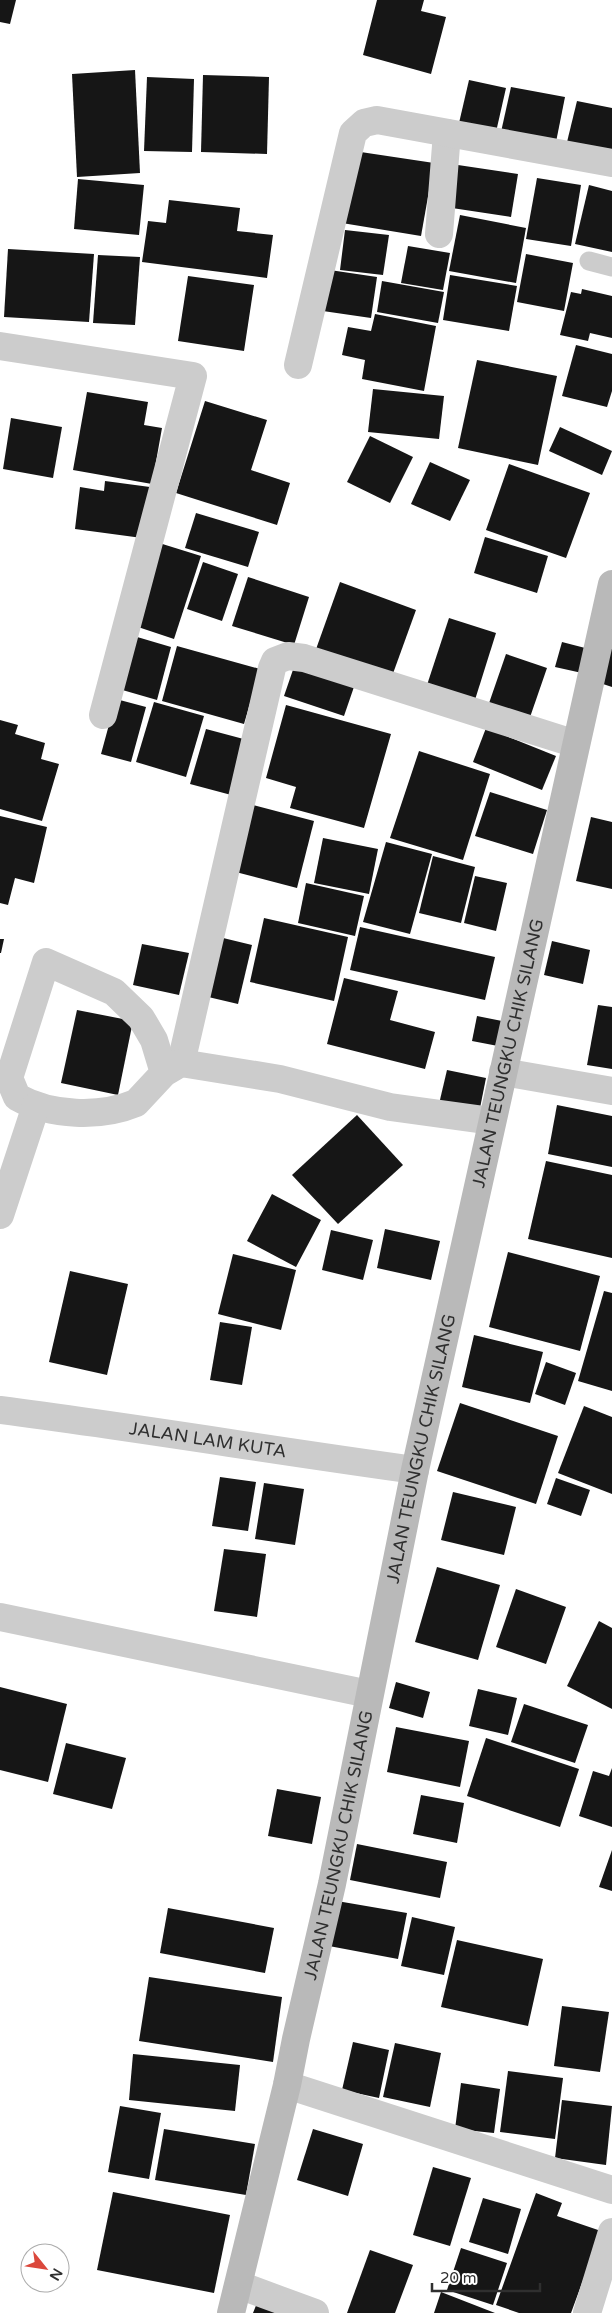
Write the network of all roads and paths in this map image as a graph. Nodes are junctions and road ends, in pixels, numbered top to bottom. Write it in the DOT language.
graph roads {
  1 [pos="447,133"];
  2 [pos="612,163"];
  3 [pos="439,234"];
  4 [pos="589,261"];
  5 [pos="612,267"];
  6 [pos="0,346"];
  7 [pos="298,365"];
  8 [pos="612,584"];
  9 [pos="103,715"];
  10 [pos="576,744"];
  11 [pos="173,1068"];
  12 [pos="503,1072"];
  13 [pos="612,1091"];
  14 [pos="36,1106"];
  15 [pos="492,1121"];
  16 [pos="0,1215"];
  17 [pos="0,1410"];
  18 [pos="415,1470"];
  19 [pos="0,1617"];
  20 [pos="370,1694"];
  21 [pos="287,2085"];
  22 [pos="612,2190"];
  23 [pos="612,2232"];
  24 [pos="238,2285"];
  25 [pos="231,2313"];
  26 [pos="315,2313"];
  27 [pos="587,2313"];
  1 -- 2 [label="street"];
  1 -- 3 [label="street"];
  1 -- 7 [label="street"];
  4 -- 5 [label="lane"];
  6 -- 9 [label="street"];
  8 -- 10 [label="street, JALAN TEUNGKU CHIK SILANG"];
  10 -- 11 [label="street"];
  10 -- 12 [label="street, JALAN TEUNGKU CHIK SILANG"];
  11 -- 14 [label="street"];
  11 -- 14 [label="street"];
  11 -- 15 [label="street"];
  12 -- 13 [label="street"];
  12 -- 15 [label="street, JALAN TEUNGKU CHIK SILANG"];
  14 -- 16 [label="street"];
  15 -- 18 [label="street, JALAN TEUNGKU CHIK SILANG"];
  17 -- 18 [label="street, JALAN LAM KUTA"];
  18 -- 20 [label="street, JALAN TEUNGKU CHIK SILANG"];
  19 -- 20 [label="street"];
  20 -- 21 [label="street, JALAN TEUNGKU CHIK SILANG"];
  21 -- 22 [label="street"];
  21 -- 24 [label="street, JALAN TEUNGKU CHIK SILANG"];
  23 -- 27 [label="street"];
  24 -- 25 [label="street, JALAN TEUNGKU CHIK SILANG"];
  24 -- 26 [label="street"];
}
